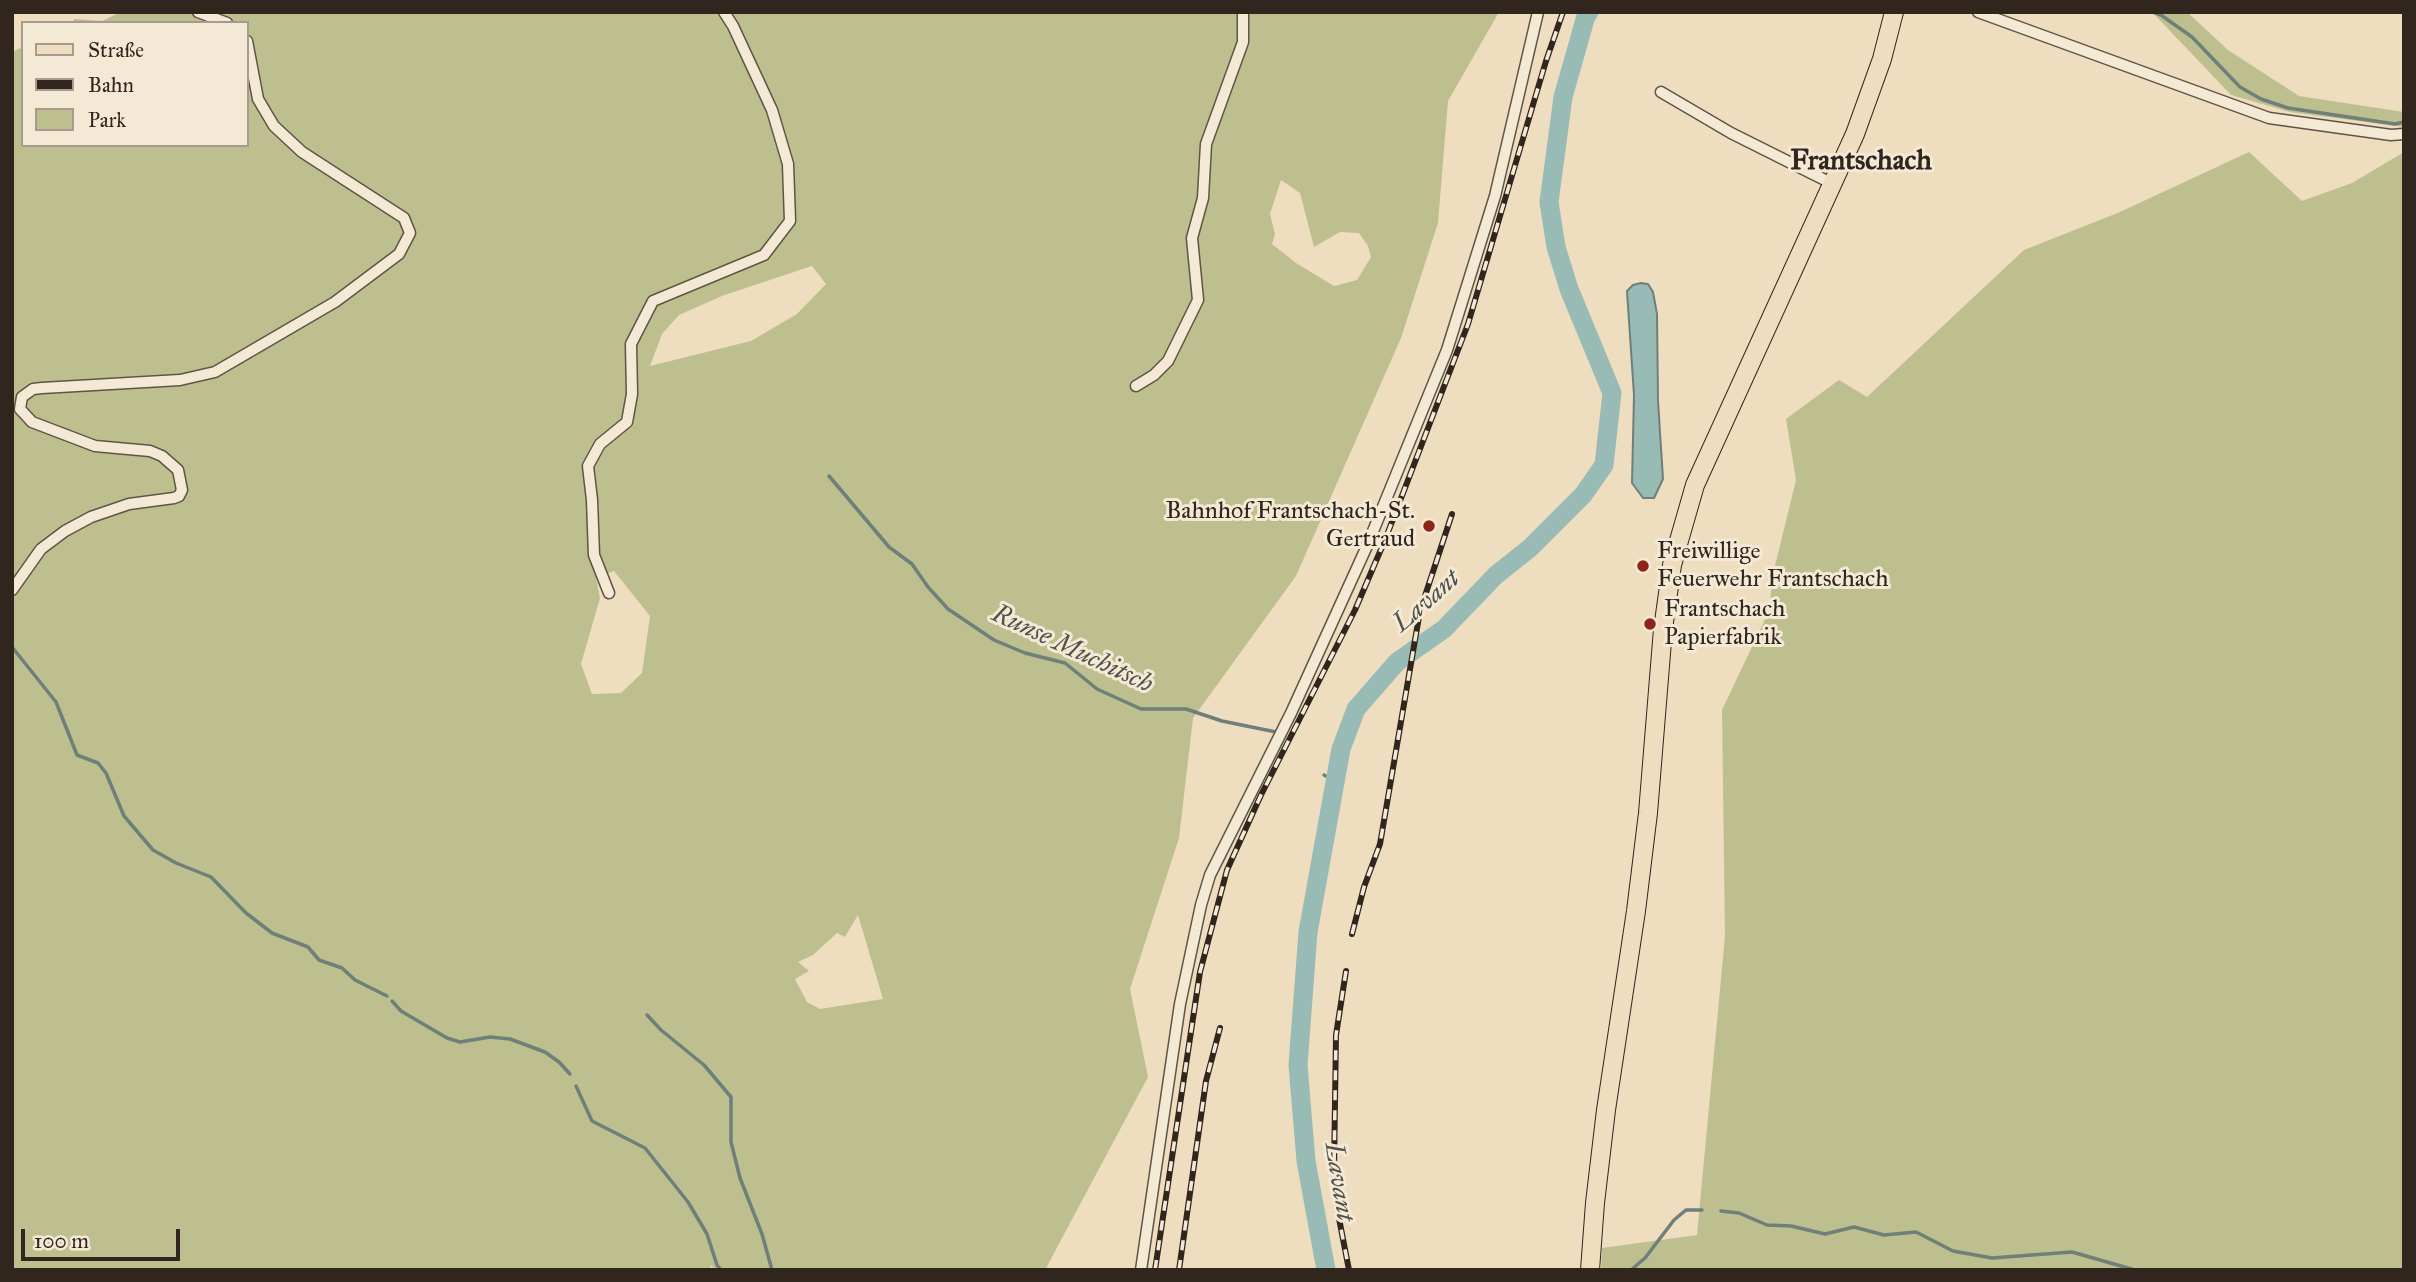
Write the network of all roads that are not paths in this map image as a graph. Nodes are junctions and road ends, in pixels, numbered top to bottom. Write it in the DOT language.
graph roads {
  1 [pos="198,12"];
  2 [pos="724,12"];
  3 [pos="1243,12"];
  4 [pos="1538,12"];
  5 [pos="1894,12"];
  6 [pos="1978,12"];
  7 [pos="222,21"];
  8 [pos="248,46"];
  9 [pos="1661,92"];
  10 [pos="2404,134"];
  11 [pos="1833,184"];
  12 [pos="1136,386"];
  13 [pos="12,590"];
  14 [pos="609,593"];
  15 [pos="1141,1270"];
  16 [pos="1590,1270"];
  1 -- 7 [label="street"];
  2 -- 14 [label="street"];
  3 -- 12 [label="street"];
  4 -- 15 [label="street"];
  5 -- 11 [label="main road"];
  6 -- 10 [label="street"];
  8 -- 13 [label="street"];
  9 -- 11 [label="street"];
  11 -- 16 [label="main road"];
}
